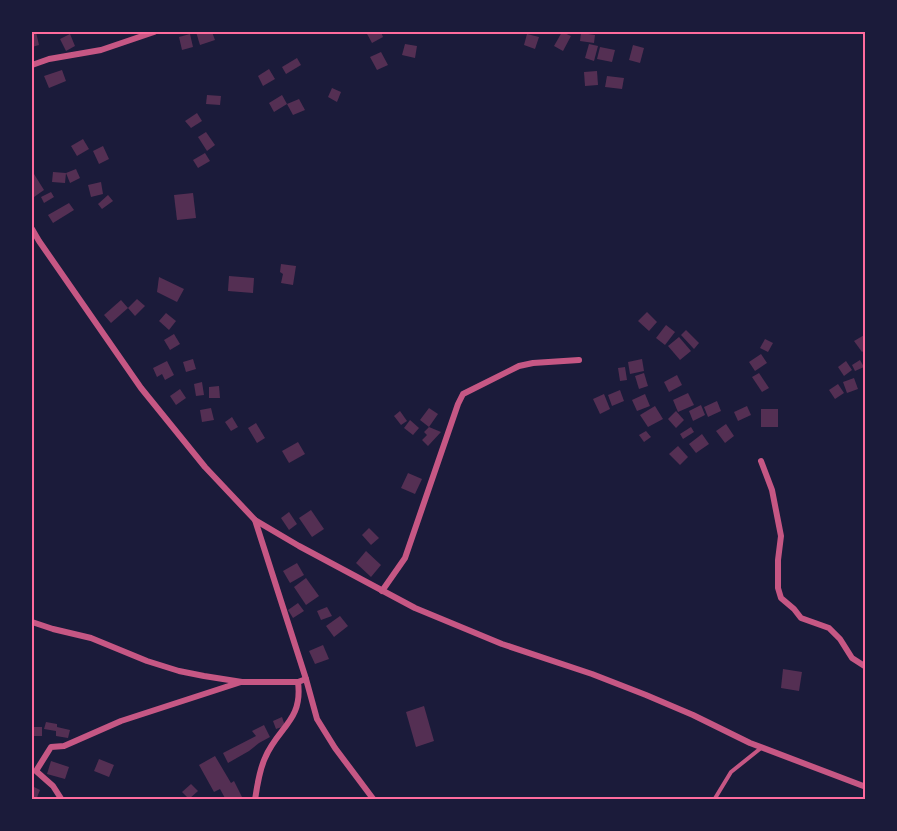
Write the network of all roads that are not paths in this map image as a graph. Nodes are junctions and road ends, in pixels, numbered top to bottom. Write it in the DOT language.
graph roads {
  1 [pos="154,32"];
  2 [pos="32,65"];
  3 [pos="32,229"];
  4 [pos="579,360"];
  5 [pos="761,461"];
  6 [pos="255,520"];
  7 [pos="382,591"];
  8 [pos="32,622"];
  9 [pos="866,667"];
  10 [pos="306,679"];
  11 [pos="242,682"];
  12 [pos="297,682"];
  13 [pos="761,748"];
  14 [pos="866,787"];
  15 [pos="62,800"];
  16 [pos="255,800"];
  17 [pos="374,800"];
  18 [pos="714,800"];
  1 -- 2 [label="street"];
  3 -- 6 [label="street"];
  4 -- 7 [label="street"];
  5 -- 9 [label="street"];
  6 -- 7 [label="street"];
  6 -- 10 [label="street"];
  7 -- 13 [label="street"];
  8 -- 11 [label="street"];
  10 -- 12 [label="street"];
  10 -- 17 [label="street"];
  11 -- 12 [label="street"];
  11 -- 15 [label="street"];
  12 -- 16 [label="street"];
  13 -- 14 [label="street"];
  13 -- 18 [label="lane"];
}
